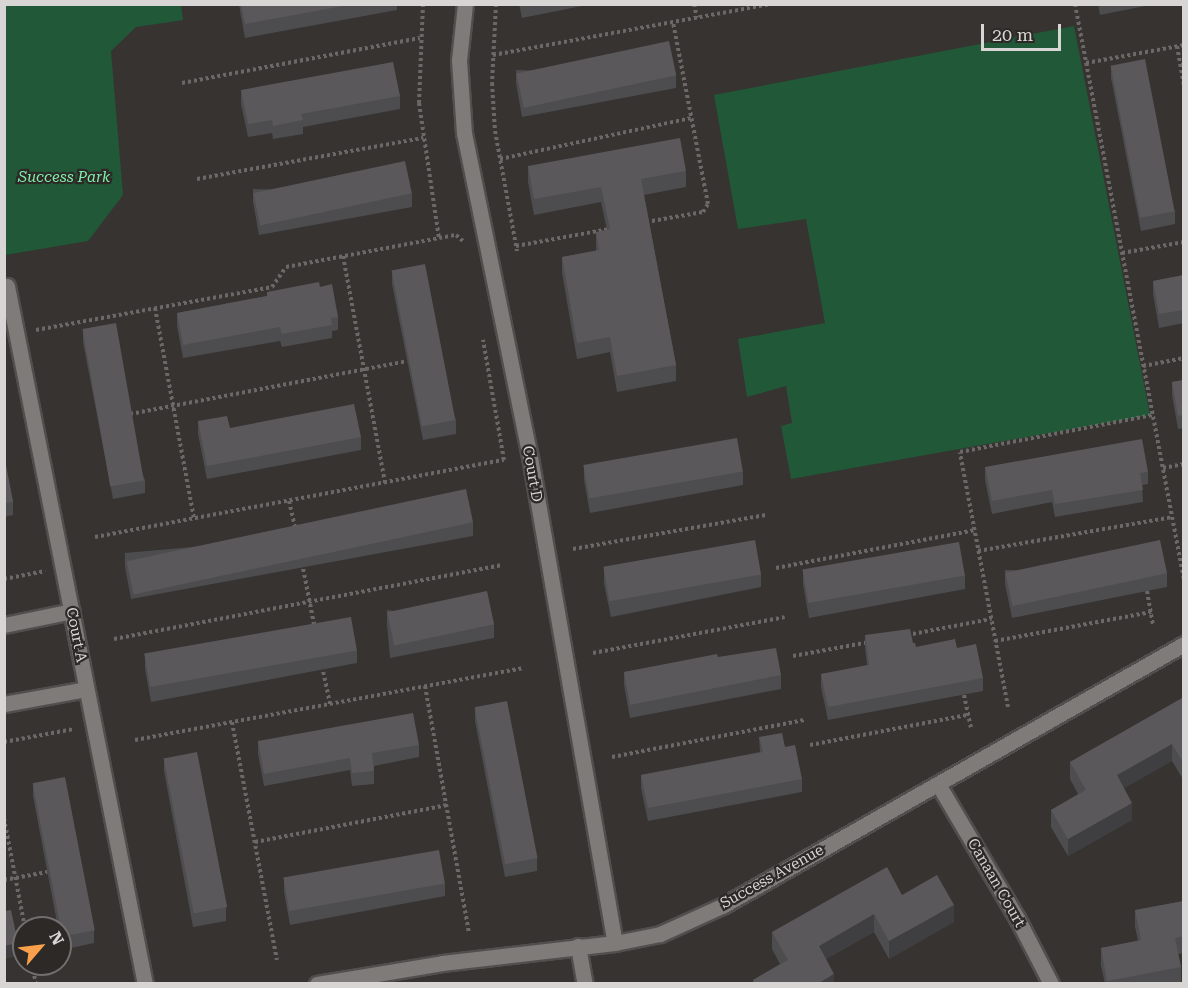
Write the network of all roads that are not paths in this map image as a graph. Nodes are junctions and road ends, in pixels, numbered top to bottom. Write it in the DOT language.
graph roads {
  1 [pos="465,4"];
  2 [pos="7,286"];
  3 [pos="72,611"];
  4 [pos="4,625"];
  5 [pos="1184,644"];
  6 [pos="86,689"];
  7 [pos="4,704"];
  8 [pos="938,784"];
  9 [pos="615,943"];
  10 [pos="578,946"];
  11 [pos="145,984"];
  12 [pos="317,984"];
  13 [pos="585,984"];
  14 [pos="1051,984"];
  1 -- 9 [label="street, Court D"];
  2 -- 3 [label="street, Court A"];
  3 -- 4 [label="street"];
  3 -- 6 [label="street, Court A"];
  5 -- 8 [label="street, Success Avenue"];
  6 -- 7 [label="street"];
  6 -- 11 [label="street, Court A"];
  8 -- 9 [label="street, Success Avenue"];
  8 -- 14 [label="street, Canaan Court"];
  9 -- 10 [label="street, Success Avenue"];
  10 -- 12 [label="street, Success Avenue"];
  10 -- 13 [label="street"];
}
